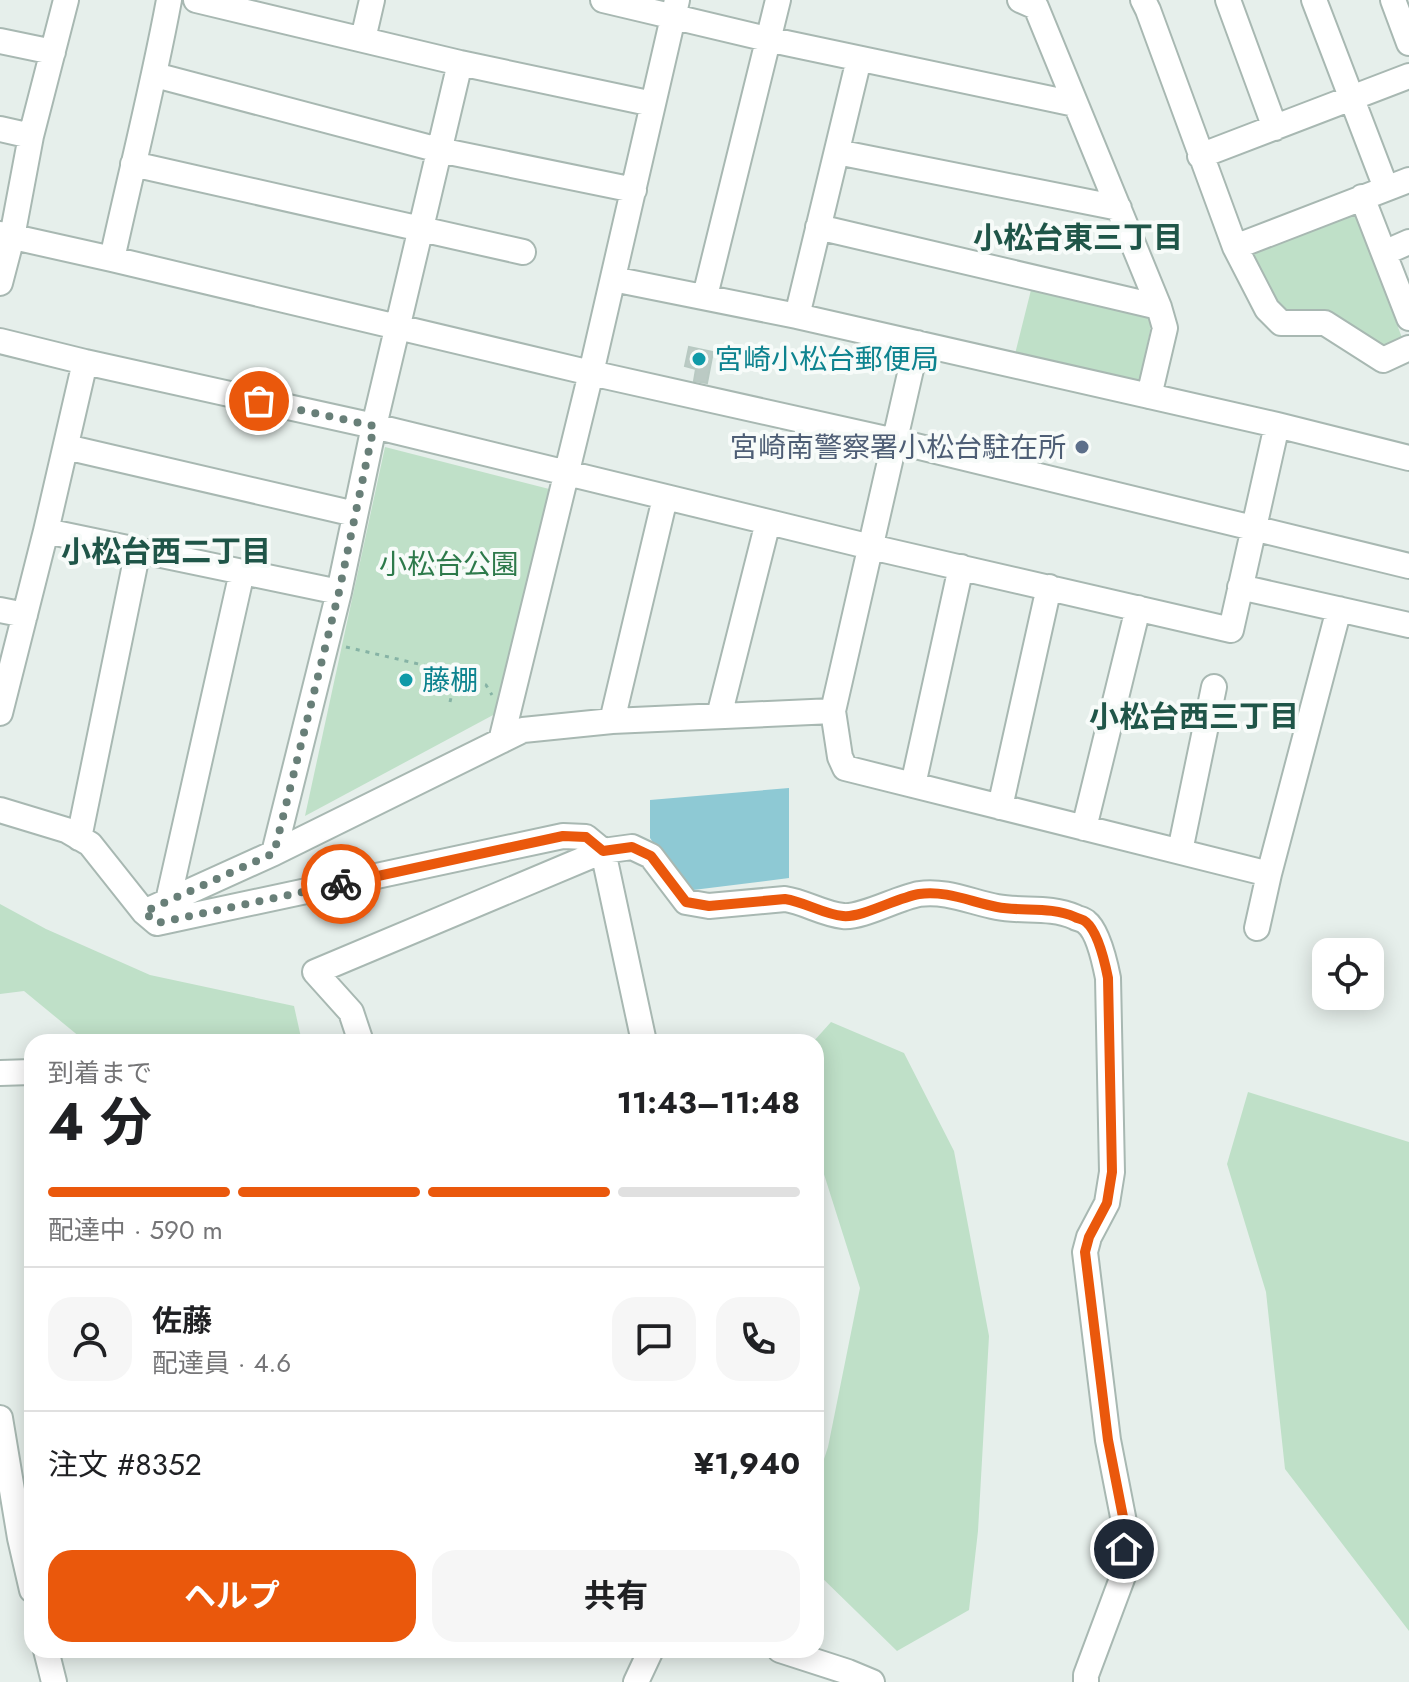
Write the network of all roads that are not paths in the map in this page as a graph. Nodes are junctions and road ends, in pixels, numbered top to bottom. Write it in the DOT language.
graph roads {
  1 [pos="66,0"];
  2 [pos="169,0"];
  3 [pos="196,0"];
  4 [pos="372,0"];
  5 [pos="603,0"];
  6 [pos="778,0"];
  7 [pos="1020,0"];
  8 [pos="1143,0"];
  9 [pos="1228,0"];
  10 [pos="1314,0"];
  11 [pos="1393,0"];
  12 [pos="676,8"];
  13 [pos="363,39"];
  14 [pos="767,39"];
  15 [pos="0,41"];
  16 [pos="1409,43"];
  17 [pos="53,52"];
  18 [pos="859,59"];
  19 [pos="460,63"];
  20 [pos="155,75"];
  21 [pos="1409,76"];
  22 [pos="1351,99"];
  23 [pos="653,104"];
  24 [pos="1075,104"];
  25 [pos="1275,128"];
  26 [pos="0,129"];
  27 [pos="31,136"];
  28 [pos="439,150"];
  29 [pos="837,152"];
  30 [pos="1200,156"];
  31 [pos="133,164"];
  32 [pos="1398,184"];
  33 [pos="634,190"];
  34 [pos="1362,197"];
  35 [pos="1119,208"];
  36 [pos="818,227"];
  37 [pos="421,229"];
  38 [pos="6,236"];
  39 [pos="1409,242"];
  40 [pos="1235,247"];
  41 [pos="523,252"];
  42 [pos="1384,253"];
  43 [pos="112,259"];
  44 [pos="613,279"];
  45 [pos="0,283"];
  46 [pos="705,296"];
  47 [pos="1159,307"];
  48 [pos="797,316"];
  49 [pos="1409,318"];
  50 [pos="399,327"];
  51 [pos="0,341"];
  52 [pos="917,343"];
  53 [pos="1409,348"];
  54 [pos="85,362"];
  55 [pos="591,373"];
  56 [pos="1149,396"];
  57 [pos="1277,425"];
  58 [pos="374,426"];
  59 [pos="895,441"];
  60 [pos="66,447"];
  61 [pos="1409,458"];
  62 [pos="566,474"];
  63 [pos="665,498"];
  64 [pos="355,514"];
  65 [pos="768,522"];
  66 [pos="1254,528"];
  67 [pos="46,531"];
  68 [pos="871,547"];
  69 [pos="138,550"];
  70 [pos="1409,566"];
  71 [pos="961,567"];
  72 [pos="242,572"];
  73 [pos="1049,587"];
  74 [pos="1240,587"];
  75 [pos="339,592"];
  76 [pos="1138,608"];
  77 [pos="1339,609"];
  78 [pos="0,610"];
  79 [pos="25,615"];
  80 [pos="1409,625"];
  81 [pos="1214,687"];
  82 [pos="833,711"];
  83 [pos="0,713"];
  84 [pos="719,716"];
  85 [pos="612,721"];
  86 [pos="501,741"];
  87 [pos="913,785"];
  88 [pos="1000,807"];
  89 [pos="0,810"];
  90 [pos="1084,828"];
  91 [pos="79,838"];
  92 [pos="603,851"];
  93 [pos="1180,851"];
  94 [pos="274,853"];
  95 [pos="1269,874"];
  96 [pos="168,901"];
  97 [pos="144,912"];
  98 [pos="1257,928"];
  99 [pos="358,1034"];
  100 [pos="642,1034"];
  101 [pos="24,1072"];
  102 [pos="0,1073"];
  103 [pos="0,1418"];
  104 [pos="24,1528"];
  105 [pos="48,1658"];
  106 [pos="647,1658"];
  107 [pos="805,1658"];
  108 [pos="54,1682"];
  109 [pos="636,1682"];
  110 [pos="872,1682"];
  111 [pos="1086,1682"];
  1 -- 17 [label="street"];
  2 -- 20 [label="street"];
  3 -- 13 [label="street"];
  4 -- 13 [label="street"];
  5 -- 12 [label="street"];
  6 -- 14 [label="street"];
  7 -- 24 [label="street"];
  8 -- 30 [label="street"];
  9 -- 25 [label="street"];
  10 -- 22 [label="street"];
  11 -- 16 [label="street"];
  12 -- 14 [label="street"];
  12 -- 23 [label="street"];
  13 -- 19 [label="street"];
  14 -- 18 [label="street"];
  14 -- 46 [label="street"];
  15 -- 17 [label="street"];
  17 -- 27 [label="street"];
  18 -- 24 [label="street"];
  18 -- 29 [label="street"];
  19 -- 23 [label="street"];
  19 -- 28 [label="street"];
  20 -- 28 [label="street"];
  20 -- 31 [label="street"];
  21 -- 22 [label="street"];
  22 -- 25 [label="street"];
  22 -- 32 [label="street"];
  23 -- 33 [label="street"];
  24 -- 35 [label="street"];
  25 -- 30 [label="street"];
  26 -- 27 [label="street"];
  27 -- 38 [label="street"];
  28 -- 33 [label="street"];
  28 -- 37 [label="street"];
  29 -- 35 [label="street"];
  29 -- 36 [label="street"];
  30 -- 40 [label="street"];
  31 -- 37 [label="street"];
  31 -- 43 [label="street"];
  32 -- 34 [label="street"];
  33 -- 44 [label="street"];
  34 -- 40 [label="street"];
  34 -- 42 [label="street"];
  35 -- 47 [label="street"];
  36 -- 47 [label="street"];
  36 -- 48 [label="street"];
  37 -- 41 [label="street"];
  37 -- 50 [label="street"];
  38 -- 43 [label="street"];
  38 -- 45 [label="street"];
  39 -- 42 [label="street"];
  40 -- 53 [label="street"];
  42 -- 49 [label="street"];
  43 -- 50 [label="street"];
  44 -- 46 [label="street"];
  44 -- 55 [label="street"];
  46 -- 48 [label="street"];
  47 -- 56 [label="street"];
  48 -- 52 [label="street"];
  50 -- 55 [label="street"];
  50 -- 58 [label="street"];
  51 -- 54 [label="street"];
  52 -- 56 [label="street"];
  52 -- 59 [label="street"];
  54 -- 58 [label="street"];
  54 -- 60 [label="street"];
  55 -- 59 [label="street"];
  55 -- 62 [label="street"];
  56 -- 57 [label="street"];
  57 -- 61 [label="street"];
  57 -- 66 [label="street"];
  58 -- 62 [label="street"];
  58 -- 64 [label="street"];
  59 -- 66 [label="street"];
  59 -- 68 [label="street"];
  60 -- 64 [label="street"];
  60 -- 67 [label="street"];
  62 -- 63 [label="street"];
  62 -- 86 [label="street"];
  63 -- 65 [label="street"];
  63 -- 85 [label="street"];
  64 -- 75 [label="street"];
  65 -- 68 [label="street"];
  65 -- 84 [label="street"];
  66 -- 70 [label="street"];
  66 -- 74 [label="street"];
  67 -- 69 [label="street"];
  67 -- 79 [label="street"];
  68 -- 71 [label="street"];
  68 -- 82 [label="street"];
  69 -- 72 [label="street"];
  69 -- 91 [label="street"];
  71 -- 73 [label="street"];
  71 -- 87 [label="street"];
  72 -- 75 [label="street"];
  72 -- 96 [label="street"];
  73 -- 76 [label="street"];
  73 -- 88 [label="street"];
  74 -- 76 [label="street"];
  74 -- 77 [label="street"];
  75 -- 94 [label="street"];
  76 -- 90 [label="street"];
  77 -- 80 [label="street"];
  77 -- 95 [label="street"];
  78 -- 79 [label="street"];
  79 -- 83 [label="street"];
  81 -- 93 [label="street"];
  82 -- 84 [label="street"];
  82 -- 87 [label="street"];
  84 -- 85 [label="street"];
  85 -- 86 [label="street"];
  86 -- 94 [label="street"];
  87 -- 88 [label="street"];
  88 -- 90 [label="street"];
  89 -- 91 [label="street"];
  90 -- 93 [label="street"];
  91 -- 97 [label="street"];
  92 -- 97 [label="street"];
  92 -- 99 [label="street"];
  92 -- 100 [label="street"];
  92 -- 111 [label="street"];
  93 -- 95 [label="street"];
  94 -- 96 [label="street"];
  95 -- 98 [label="street"];
  96 -- 97 [label="street"];
  101 -- 102 [label="street"];
  103 -- 104 [label="street"];
  105 -- 108 [label="street"];
  106 -- 109 [label="street"];
  107 -- 110 [label="street"];
}
